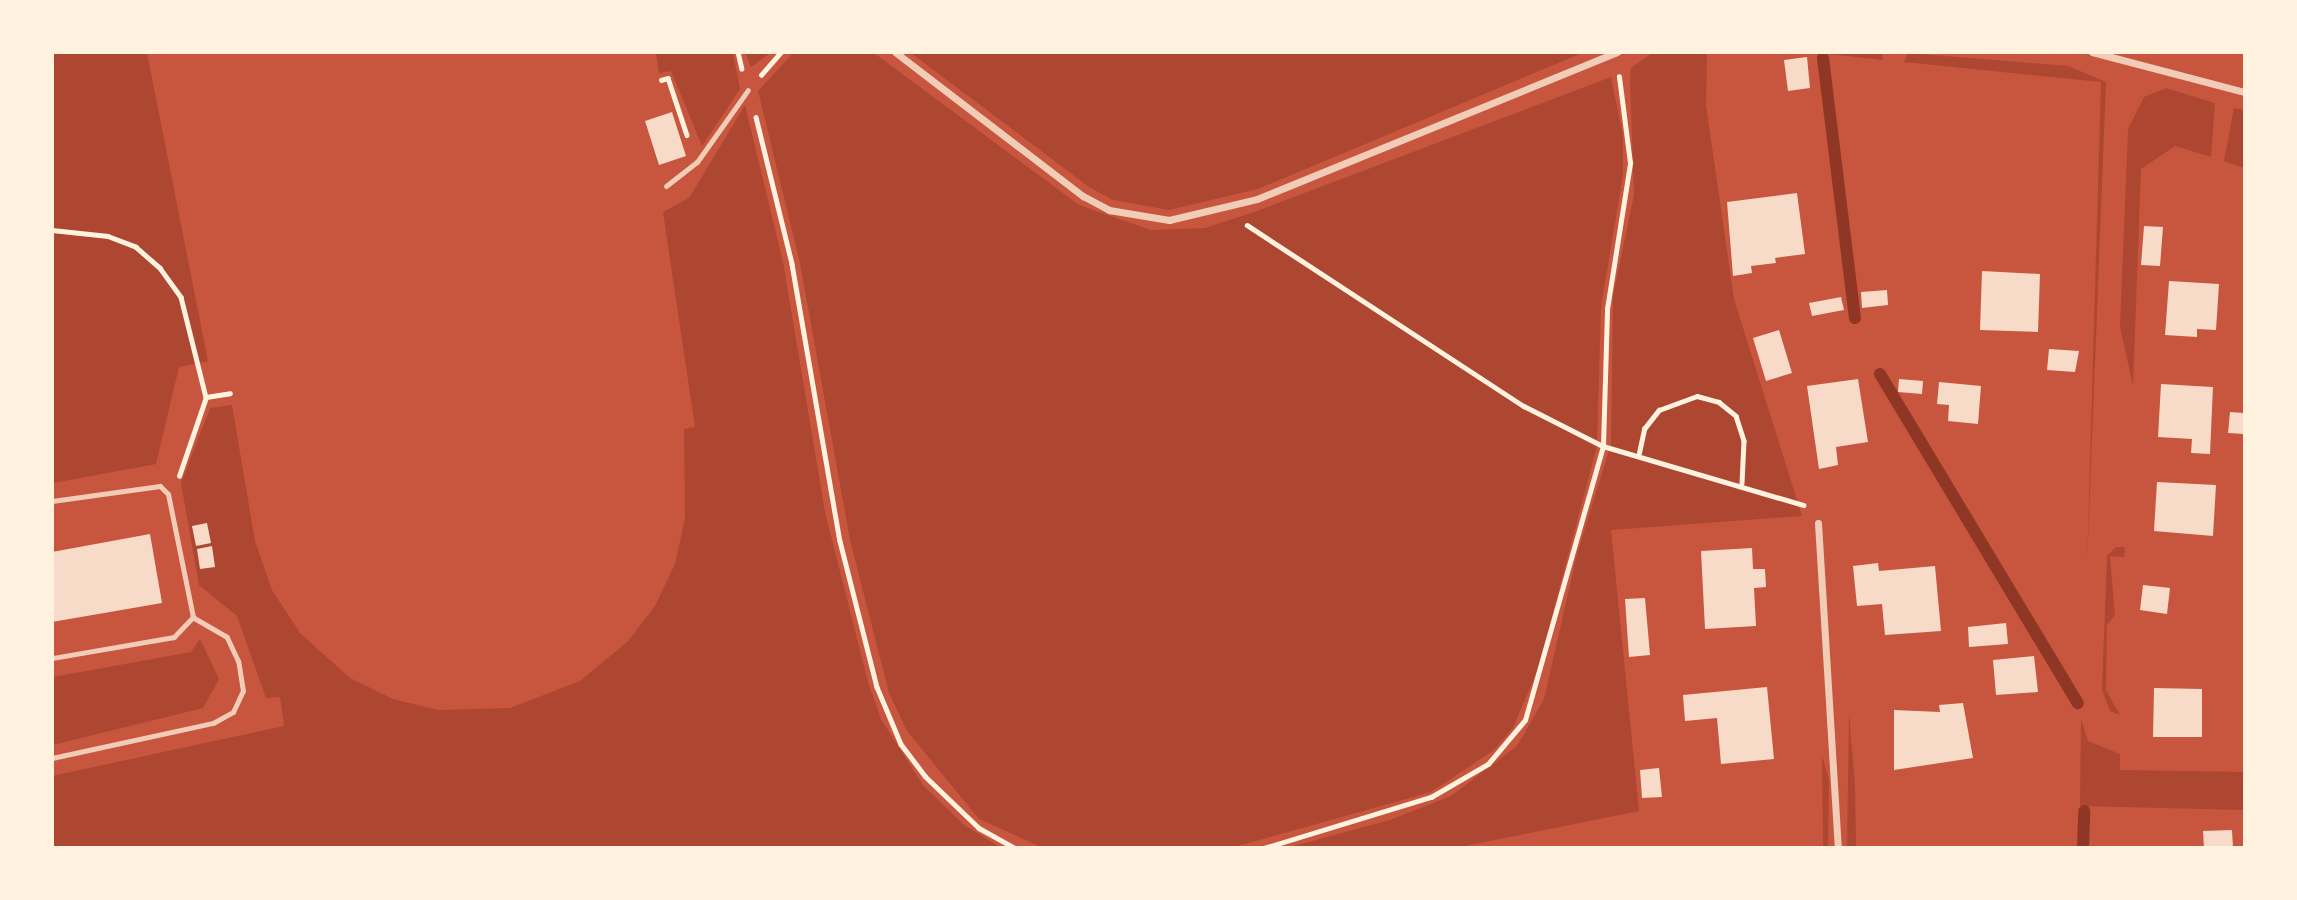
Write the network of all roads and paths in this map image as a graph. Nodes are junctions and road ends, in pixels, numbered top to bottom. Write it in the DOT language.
graph roads {
  1 [pos="781,52"];
  2 [pos="895,52"];
  3 [pos="2092,52"];
  4 [pos="1614,54"];
  5 [pos="661,80"];
  6 [pos="748,90"];
  7 [pos="2245,92"];
  8 [pos="697,162"];
  9 [pos="666,186"];
  10 [pos="1227,210"];
  11 [pos="52,230"];
  12 [pos="230,393"];
  13 [pos="206,397"];
  14 [pos="1604,446"];
  15 [pos="1639,453"];
  16 [pos="1742,483"];
  17 [pos="168,494"];
  18 [pos="52,501"];
  19 [pos="1797,502"];
  20 [pos="1818,523"];
  21 [pos="192,617"];
  22 [pos="52,659"];
  23 [pos="52,758"];
  24 [pos="1014,848"];
  25 [pos="1264,848"];
  26 [pos="1838,848"];
  1 -- 6 [label="path"];
  2 -- 10 [label="street"];
  3 -- 7 [label="street"];
  4 -- 10 [label="street"];
  4 -- 14 [label="path"];
  5 -- 8 [label="path"];
  6 -- 8 [label="lane"];
  6 -- 24 [label="path"];
  8 -- 9 [label="lane"];
  10 -- 14 [label="path"];
  11 -- 13 [label="path"];
  12 -- 13 [label="path"];
  13 -- 17 [label="path"];
  14 -- 15 [label="path"];
  14 -- 25 [label="path"];
  15 -- 16 [label="path"];
  15 -- 16 [label="path"];
  16 -- 19 [label="path"];
  17 -- 18 [label="lane"];
  17 -- 21 [label="lane"];
  20 -- 26 [label="street"];
  21 -- 22 [label="lane"];
  21 -- 23 [label="lane"];
}
